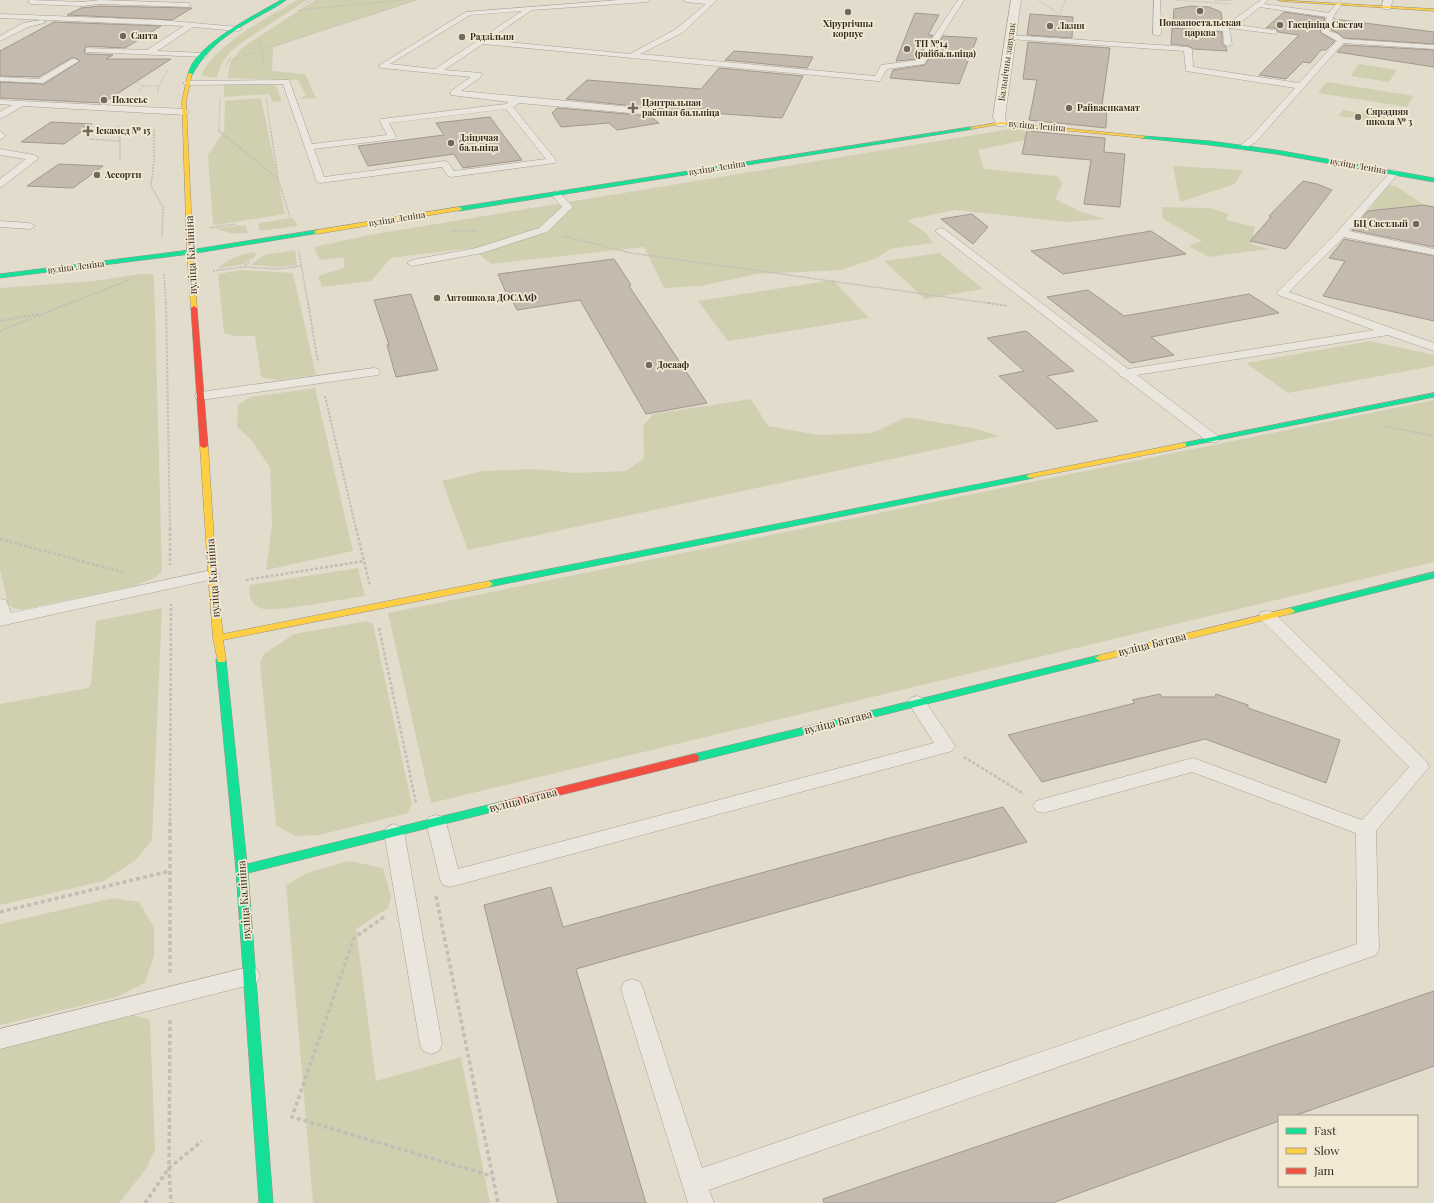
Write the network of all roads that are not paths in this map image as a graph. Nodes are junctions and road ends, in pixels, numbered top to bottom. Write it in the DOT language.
graph roads {
  1 [pos="36,0"];
  2 [pos="284,0"];
  3 [pos="647,0"];
  4 [pos="686,0"];
  5 [pos="961,0"];
  6 [pos="1016,0"];
  7 [pos="1157,0"];
  8 [pos="1265,0"];
  9 [pos="1280,0"];
  10 [pos="713,1"];
  11 [pos="1339,4"];
  12 [pos="1388,4"];
  13 [pos="1258,5"];
  14 [pos="531,9"];
  15 [pos="1434,10"];
  16 [pos="1331,15"];
  17 [pos="0,16"];
  18 [pos="1166,17"];
  19 [pos="59,18"];
  20 [pos="1157,20"];
  21 [pos="160,22"];
  22 [pos="191,25"];
  23 [pos="1228,27"];
  24 [pos="238,29"];
  25 [pos="1272,32"];
  26 [pos="1010,37"];
  27 [pos="0,39"];
  28 [pos="1341,41"];
  29 [pos="484,42"];
  30 [pos="1228,44"];
  31 [pos="1157,47"];
  32 [pos="1434,47"];
  33 [pos="89,50"];
  34 [pos="148,53"];
  35 [pos="203,55"];
  36 [pos="633,55"];
  37 [pos="75,61"];
  38 [pos="436,72"];
  39 [pos="0,79"];
  40 [pos="187,83"];
  41 [pos="1301,86"];
  42 [pos="517,100"];
  43 [pos="0,102"];
  44 [pos="22,103"];
  45 [pos="508,106"];
  46 [pos="185,112"];
  47 [pos="664,113"];
  48 [pos="0,116"];
  49 [pos="1001,123"];
  50 [pos="308,147"];
  51 [pos="1242,147"];
  52 [pos="0,152"];
  53 [pos="1394,172"];
  54 [pos="1434,180"];
  55 [pos="0,184"];
  56 [pos="556,194"];
  57 [pos="0,224"];
  58 [pos="30,226"];
  59 [pos="940,231"];
  60 [pos="1342,233"];
  61 [pos="190,252"];
  62 [pos="1434,252"];
  63 [pos="412,263"];
  64 [pos="0,276"];
  65 [pos="1390,331"];
  66 [pos="1434,347"];
  67 [pos="374,372"];
  68 [pos="1124,373"];
  69 [pos="1434,395"];
  70 [pos="201,396"];
  71 [pos="1213,439"];
  72 [pos="212,575"];
  73 [pos="1434,575"];
  74 [pos="0,604"];
  75 [pos="1267,616"];
  76 [pos="3,620"];
  77 [pos="218,638"];
  78 [pos="918,702"];
  79 [pos="1427,764"];
  80 [pos="1043,806"];
  81 [pos="429,824"];
  82 [pos="1366,829"];
  83 [pos="394,832"];
  84 [pos="242,870"];
  85 [pos="250,976"];
  86 [pos="632,989"];
  87 [pos="0,1039"];
  88 [pos="431,1044"];
  89 [pos="697,1193"];
  90 [pos="266,1203"];
  1 -- 21 [label="lane"];
  2 -- 24 [label="street, вуліца Калініна"];
  3 -- 14 [label="lane"];
  4 -- 10 [label="lane"];
  5 -- 36 [label="lane"];
  6 -- 26 [label="street, Бальнічны завулак"];
  7 -- 20 [label="lane"];
  8 -- 13 [label="lane"];
  9 -- 11 [label="street"];
  10 -- 36 [label="lane"];
  11 -- 12 [label="street"];
  11 -- 16 [label="lane"];
  12 -- 15 [label="street"];
  13 -- 16 [label="lane"];
  13 -- 23 [label="lane"];
  14 -- 29 [label="lane"];
  14 -- 38 [label="lane"];
  16 -- 28 [label="lane"];
  17 -- 19 [label="lane"];
  18 -- 20 [label="lane"];
  19 -- 21 [label="lane"];
  19 -- 27 [label="lane"];
  20 -- 23 [label="lane"];
  20 -- 31 [label="lane"];
  21 -- 22 [label="lane"];
  22 -- 24 [label="lane"];
  22 -- 34 [label="lane"];
  23 -- 25 [label="lane"];
  23 -- 30 [label="lane"];
  24 -- 35 [label="street, вуліца Калініна"];
  26 -- 31 [label="lane"];
  26 -- 49 [label="street, Бальнічны завулак"];
  28 -- 32 [label="lane"];
  28 -- 41 [label="lane"];
  29 -- 36 [label="lane"];
  29 -- 38 [label="lane"];
  31 -- 41 [label="lane"];
  33 -- 34 [label="lane"];
  34 -- 35 [label="lane"];
  35 -- 40 [label="street, вуліца Калініна"];
  37 -- 39 [label="lane"];
  38 -- 42 [label="lane"];
  40 -- 46 [label="street, вуліца Калініна"];
  40 -- 50 [label="lane"];
  41 -- 51 [label="lane"];
  42 -- 45 [label="lane"];
  42 -- 47 [label="lane"];
  43 -- 44 [label="lane"];
  44 -- 46 [label="lane"];
  44 -- 48 [label="lane"];
  45 -- 50 [label="lane"];
  45 -- 50 [label="lane"];
  46 -- 61 [label="street, вуліца Калініна"];
  49 -- 51 [label="street, вуліца Леніна"];
  49 -- 56 [label="street, вуліца Леніна"];
  51 -- 53 [label="street, вуліца Леніна"];
  52 -- 55 [label="lane"];
  53 -- 54 [label="street, вуліца Леніна"];
  53 -- 60 [label="lane"];
  56 -- 61 [label="street, вуліца Леніна"];
  56 -- 63 [label="lane"];
  57 -- 58 [label="lane"];
  59 -- 68 [label="lane"];
  60 -- 62 [label="lane"];
  60 -- 65 [label="lane"];
  61 -- 64 [label="street, вуліца Леніна"];
  61 -- 70 [label="street, вуліца Калініна"];
  65 -- 66 [label="lane"];
  65 -- 68 [label="lane"];
  67 -- 70 [label="lane"];
  68 -- 71 [label="lane"];
  69 -- 71 [label="street"];
  70 -- 72 [label="street, вуліца Калініна"];
  71 -- 77 [label="street"];
  72 -- 76 [label="lane"];
  72 -- 77 [label="street, вуліца Калініна"];
  73 -- 75 [label="street, вуліца Батава"];
  74 -- 76 [label="lane"];
  75 -- 78 [label="street, вуліца Батава"];
  75 -- 79 [label="lane"];
  77 -- 84 [label="street, вуліца Калініна"];
  78 -- 81 [label="street, вуліца Батава"];
  78 -- 81 [label="lane"];
  79 -- 82 [label="lane"];
  80 -- 82 [label="lane"];
  81 -- 83 [label="street, вуліца Батава"];
  82 -- 89 [label="lane"];
  83 -- 84 [label="street, вуліца Батава"];
  83 -- 88 [label="lane"];
  84 -- 85 [label="street, вуліца Калініна"];
  85 -- 87 [label="lane"];
  85 -- 90 [label="street, вуліца Калініна"];
  86 -- 89 [label="lane"];
}
